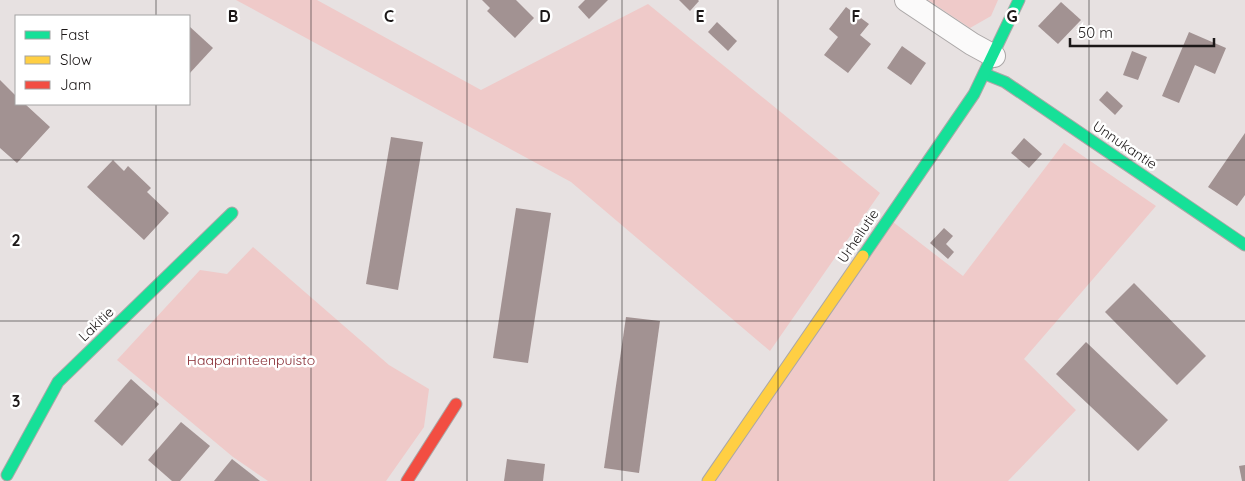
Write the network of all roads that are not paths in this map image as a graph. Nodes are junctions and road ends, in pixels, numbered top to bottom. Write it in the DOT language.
graph roads {
  1 [pos="906,0"];
  2 [pos="1019,0"];
  3 [pos="990,65"];
  4 [pos="232,213"];
  5 [pos="1245,245"];
  6 [pos="456,404"];
  7 [pos="8,476"];
  8 [pos="407,481"];
  9 [pos="708,481"];
  1 -- 3 [label="street"];
  2 -- 3 [label="street, Urheilutie"];
  3 -- 5 [label="street, Unnukantie"];
  3 -- 9 [label="street, Urheilutie"];
  4 -- 7 [label="street, Lakitie"];
  6 -- 8 [label="street"];
}
